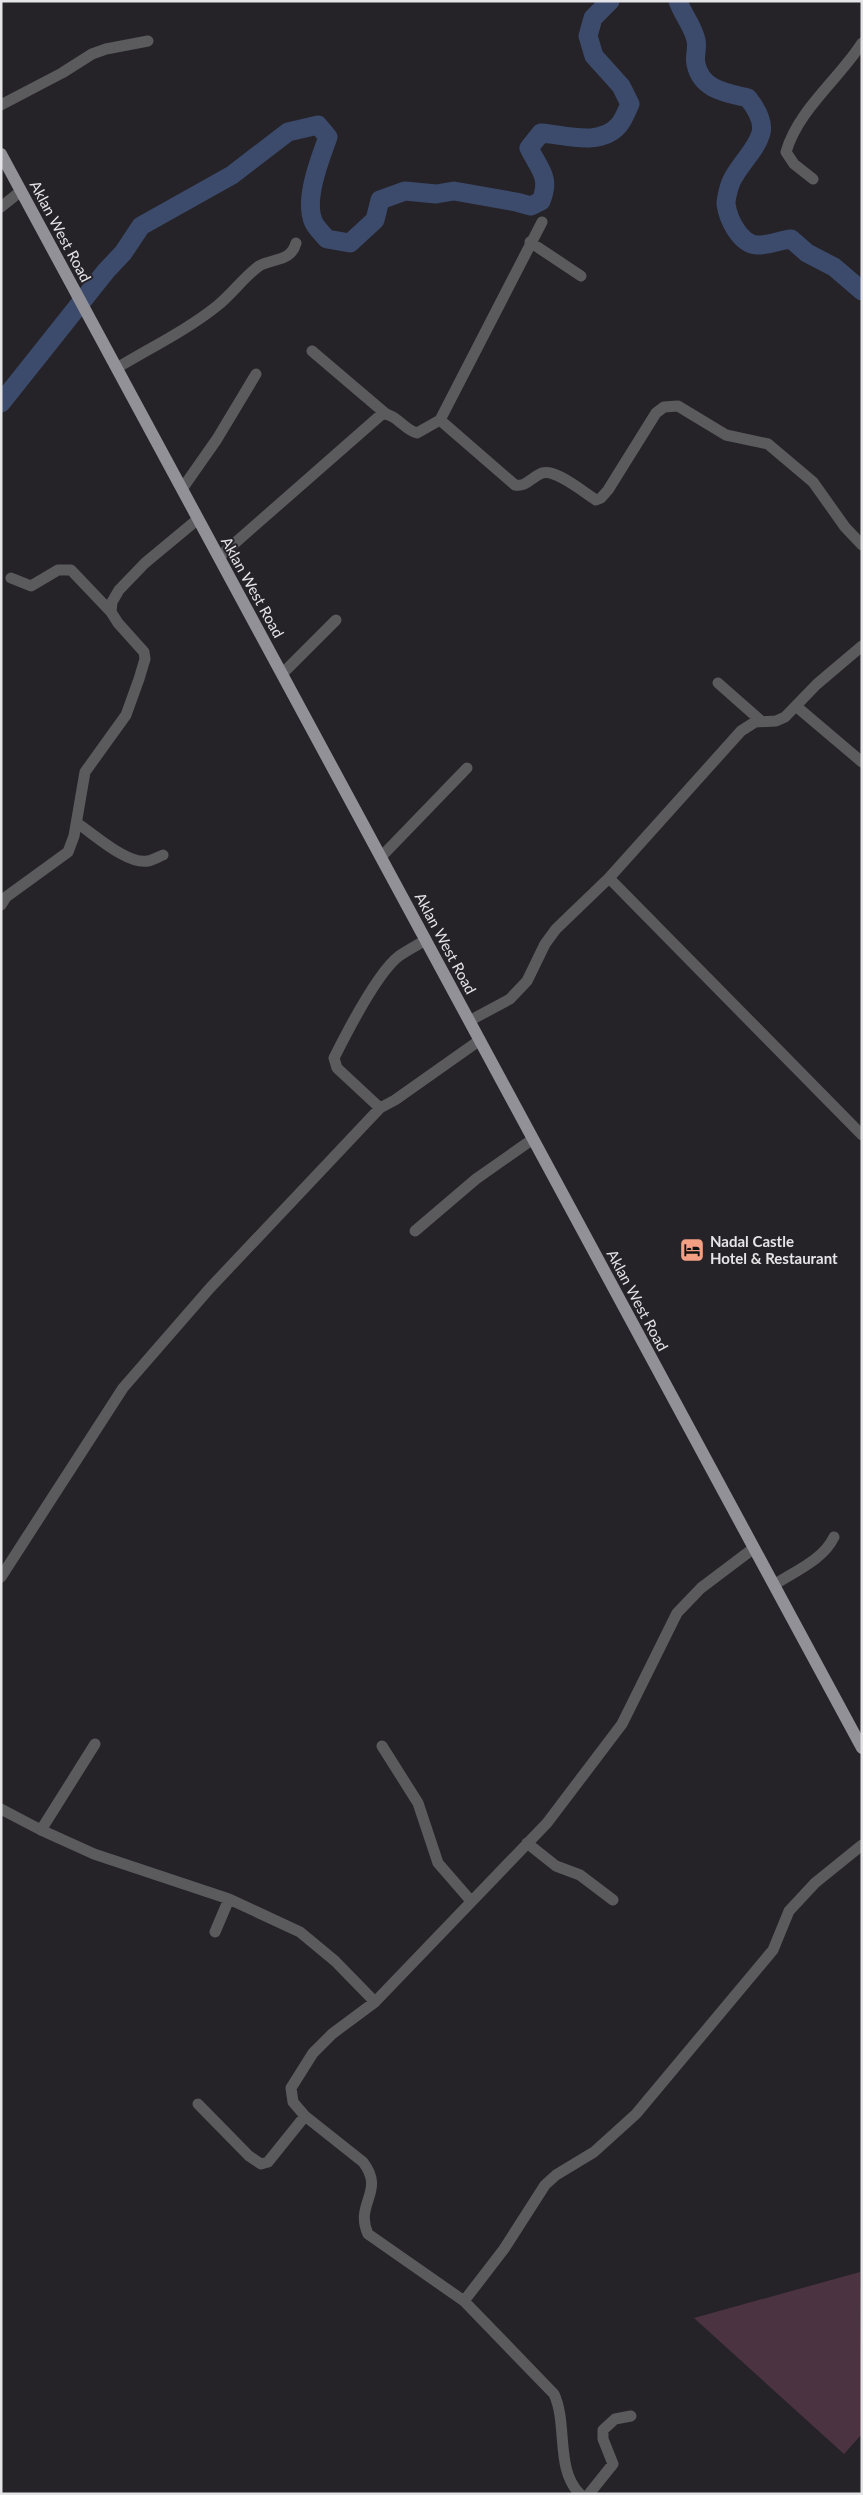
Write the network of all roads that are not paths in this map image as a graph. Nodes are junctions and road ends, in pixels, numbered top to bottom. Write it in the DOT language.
graph roads {
  1 [pos="148,41"];
  2 [pos="862,42"];
  3 [pos="1,105"];
  4 [pos="1,154"];
  5 [pos="813,179"];
  6 [pos="21,191"];
  7 [pos="1,207"];
  8 [pos="542,222"];
  9 [pos="530,242"];
  10 [pos="296,244"];
  11 [pos="581,276"];
  12 [pos="312,351"];
  13 [pos="117,368"];
  14 [pos="256,374"];
  15 [pos="386,414"];
  16 [pos="440,420"];
  17 [pos="182,489"];
  18 [pos="198,519"];
  19 [pos="862,545"];
  20 [pos="219,557"];
  21 [pos="11,578"];
  22 [pos="111,612"];
  23 [pos="336,620"];
  24 [pos="862,646"];
  25 [pos="282,674"];
  26 [pos="718,683"];
  27 [pos="797,707"];
  28 [pos="761,721"];
  29 [pos="862,762"];
  30 [pos="467,768"];
  31 [pos="77,823"];
  32 [pos="163,855"];
  33 [pos="381,857"];
  34 [pos="609,878"];
  35 [pos="1,905"];
  36 [pos="426,940"];
  37 [pos="469,1021"];
  38 [pos="480,1040"];
  39 [pos="380,1108"];
  40 [pos="862,1135"];
  41 [pos="534,1139"];
  42 [pos="415,1231"];
  43 [pos="834,1537"];
  44 [pos="754,1548"];
  45 [pos="1,1577"];
  46 [pos="774,1585"];
  47 [pos="96,1744"];
  48 [pos="382,1746"];
  49 [pos="862,1748"];
  50 [pos="1,1809"];
  51 [pos="41,1830"];
  52 [pos="528,1843"];
  53 [pos="862,1845"];
  54 [pos="229,1899"];
  55 [pos="613,1900"];
  56 [pos="471,1901"];
  57 [pos="215,1932"];
  58 [pos="375,2002"];
  59 [pos="198,2104"];
  60 [pos="305,2116"];
  61 [pos="464,2301"];
  62 [pos="631,2416"];
  63 [pos="580,2494"];
  64 [pos="589,2494"];
  1 -- 3 [label="street"];
  2 -- 5 [label="street"];
  4 -- 6 [label="main road, Aklan West Road"];
  6 -- 7 [label="street"];
  6 -- 13 [label="main road, Aklan West Road"];
  8 -- 9 [label="street"];
  9 -- 11 [label="street"];
  9 -- 16 [label="street"];
  10 -- 13 [label="street"];
  12 -- 15 [label="street"];
  13 -- 17 [label="main road, Aklan West Road"];
  14 -- 17 [label="street"];
  15 -- 16 [label="street"];
  15 -- 20 [label="street"];
  16 -- 19 [label="street"];
  17 -- 18 [label="main road, Aklan West Road"];
  18 -- 20 [label="main road, Aklan West Road"];
  18 -- 22 [label="street"];
  20 -- 25 [label="main road, Aklan West Road"];
  21 -- 22 [label="street"];
  22 -- 31 [label="street"];
  23 -- 25 [label="street"];
  24 -- 27 [label="street"];
  25 -- 33 [label="main road, Aklan West Road"];
  26 -- 28 [label="street"];
  27 -- 28 [label="street"];
  27 -- 29 [label="street"];
  28 -- 34 [label="street"];
  30 -- 33 [label="street"];
  31 -- 32 [label="street"];
  31 -- 35 [label="street"];
  33 -- 36 [label="main road, Aklan West Road"];
  34 -- 37 [label="street"];
  34 -- 40 [label="street"];
  36 -- 37 [label="main road, Aklan West Road"];
  36 -- 39 [label="street"];
  37 -- 38 [label="main road, Aklan West Road"];
  38 -- 39 [label="street"];
  38 -- 41 [label="main road, Aklan West Road"];
  39 -- 45 [label="street"];
  41 -- 42 [label="street"];
  41 -- 44 [label="main road, Aklan West Road"];
  43 -- 46 [label="street"];
  44 -- 46 [label="main road, Aklan West Road"];
  44 -- 52 [label="street"];
  46 -- 49 [label="main road, Aklan West Road"];
  47 -- 51 [label="street"];
  48 -- 56 [label="street"];
  50 -- 51 [label="street"];
  51 -- 54 [label="street"];
  52 -- 55 [label="street"];
  52 -- 56 [label="street"];
  53 -- 61 [label="street"];
  54 -- 57 [label="street"];
  54 -- 58 [label="street"];
  56 -- 58 [label="street"];
  58 -- 60 [label="street"];
  59 -- 60 [label="street"];
  60 -- 61 [label="street"];
  61 -- 63 [label="street"];
  62 -- 64 [label="street"];
}
